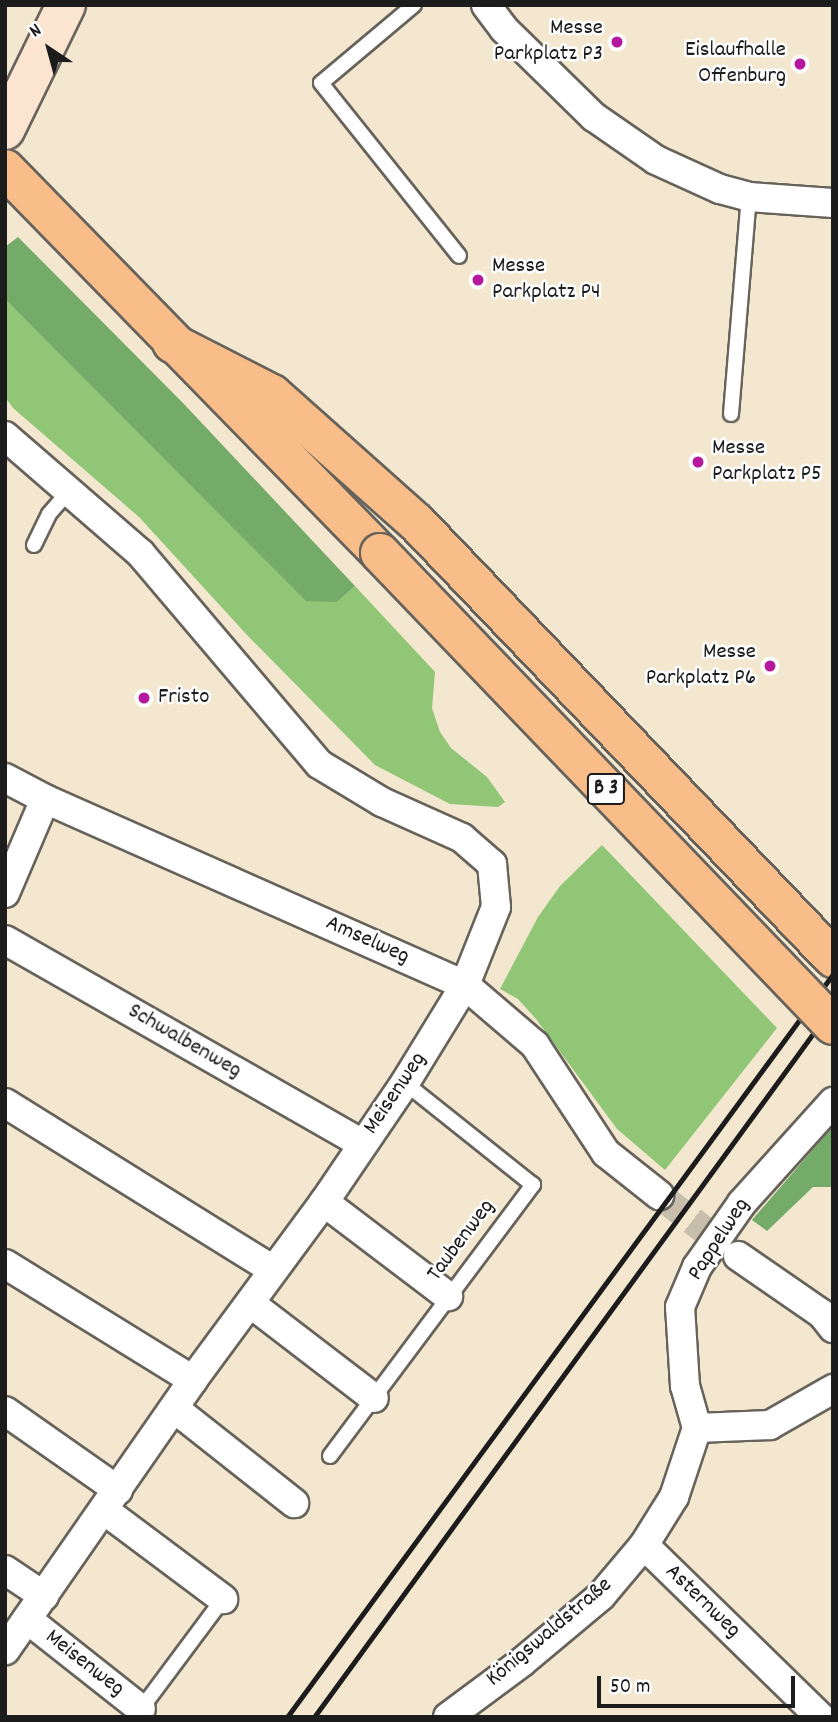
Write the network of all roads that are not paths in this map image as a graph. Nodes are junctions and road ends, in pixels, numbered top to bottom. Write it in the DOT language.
graph roads {
  1 [pos="414,5"];
  2 [pos="486,5"];
  3 [pos="58,14"];
  4 [pos="5,130"];
  5 [pos="5,169"];
  6 [pos="749,197"];
  7 [pos="833,203"];
  8 [pos="459,256"];
  9 [pos="173,343"];
  10 [pos="731,414"];
  11 [pos="5,436"];
  12 [pos="5,457"];
  13 [pos="35,461"];
  14 [pos="70,490"];
  15 [pos="34,545"];
  16 [pos="5,778"];
  17 [pos="45,799"];
  18 [pos="5,892"];
  19 [pos="5,940"];
  20 [pos="833,958"];
  21 [pos="465,985"];
  22 [pos="833,1025"];
  23 [pos="405,1083"];
  24 [pos="833,1102"];
  25 [pos="5,1103"];
  26 [pos="362,1144"];
  27 [pos="659,1195"];
  28 [pos="324,1202"];
  29 [pos="738,1256"];
  30 [pos="5,1264"];
  31 [pos="273,1270"];
  32 [pos="448,1296"];
  33 [pos="250,1303"];
  34 [pos="833,1328"];
  35 [pos="192,1380"];
  36 [pos="833,1389"];
  37 [pos="374,1398"];
  38 [pos="175,1409"];
  39 [pos="5,1411"];
  40 [pos="697,1428"];
  41 [pos="330,1456"];
  42 [pos="111,1500"];
  43 [pos="294,1503"];
  44 [pos="644,1545"];
  45 [pos="5,1570"];
  46 [pos="44,1596"];
  47 [pos="225,1597"];
  48 [pos="27,1619"];
  49 [pos="5,1650"];
  50 [pos="138,1713"];
  51 [pos="448,1717"];
  52 [pos="820,1717"];
  1 -- 8 [label="lane"];
  2 -- 6 [label="street"];
  3 -- 4 [label="main road"];
  5 -- 9 [label="highway, B 3"];
  6 -- 7 [label="street"];
  6 -- 10 [label="lane"];
  9 -- 20 [label="highway"];
  9 -- 22 [label="highway, B 3, bridge"];
  11 -- 13 [label="street, Meisenweg"];
  12 -- 13 [label="street"];
  13 -- 14 [label="street, Meisenweg"];
  14 -- 15 [label="lane"];
  14 -- 21 [label="street, Meisenweg"];
  16 -- 17 [label="street, Amselweg"];
  17 -- 18 [label="street"];
  17 -- 21 [label="street, Amselweg"];
  19 -- 26 [label="street, Schwalbenweg"];
  21 -- 23 [label="street, Meisenweg"];
  21 -- 27 [label="street, Amselweg"];
  23 -- 26 [label="street, Meisenweg"];
  23 -- 32 [label="lane, Taubenweg"];
  24 -- 40 [label="street, Pappelweg"];
  25 -- 31 [label="street"];
  26 -- 28 [label="street, Meisenweg"];
  28 -- 31 [label="street, Meisenweg"];
  28 -- 32 [label="street"];
  29 -- 34 [label="street"];
  30 -- 35 [label="street"];
  31 -- 33 [label="street, Meisenweg"];
  32 -- 37 [label="lane, Taubenweg"];
  33 -- 35 [label="street, Meisenweg"];
  33 -- 37 [label="street"];
  35 -- 38 [label="street, Meisenweg"];
  36 -- 40 [label="street"];
  37 -- 41 [label="lane, Taubenweg"];
  38 -- 42 [label="street, Meisenweg"];
  38 -- 43 [label="street"];
  39 -- 42 [label="street"];
  40 -- 44 [label="street, Königswaldstraße"];
  42 -- 46 [label="street, Meisenweg"];
  42 -- 47 [label="street"];
  44 -- 51 [label="street, Königswaldstraße"];
  44 -- 52 [label="street, Asternweg"];
  45 -- 46 [label="street"];
  46 -- 48 [label="street, Meisenweg"];
  47 -- 50 [label="lane"];
  48 -- 49 [label="street, Meisenweg"];
  48 -- 50 [label="street, Meisenweg"];
}
